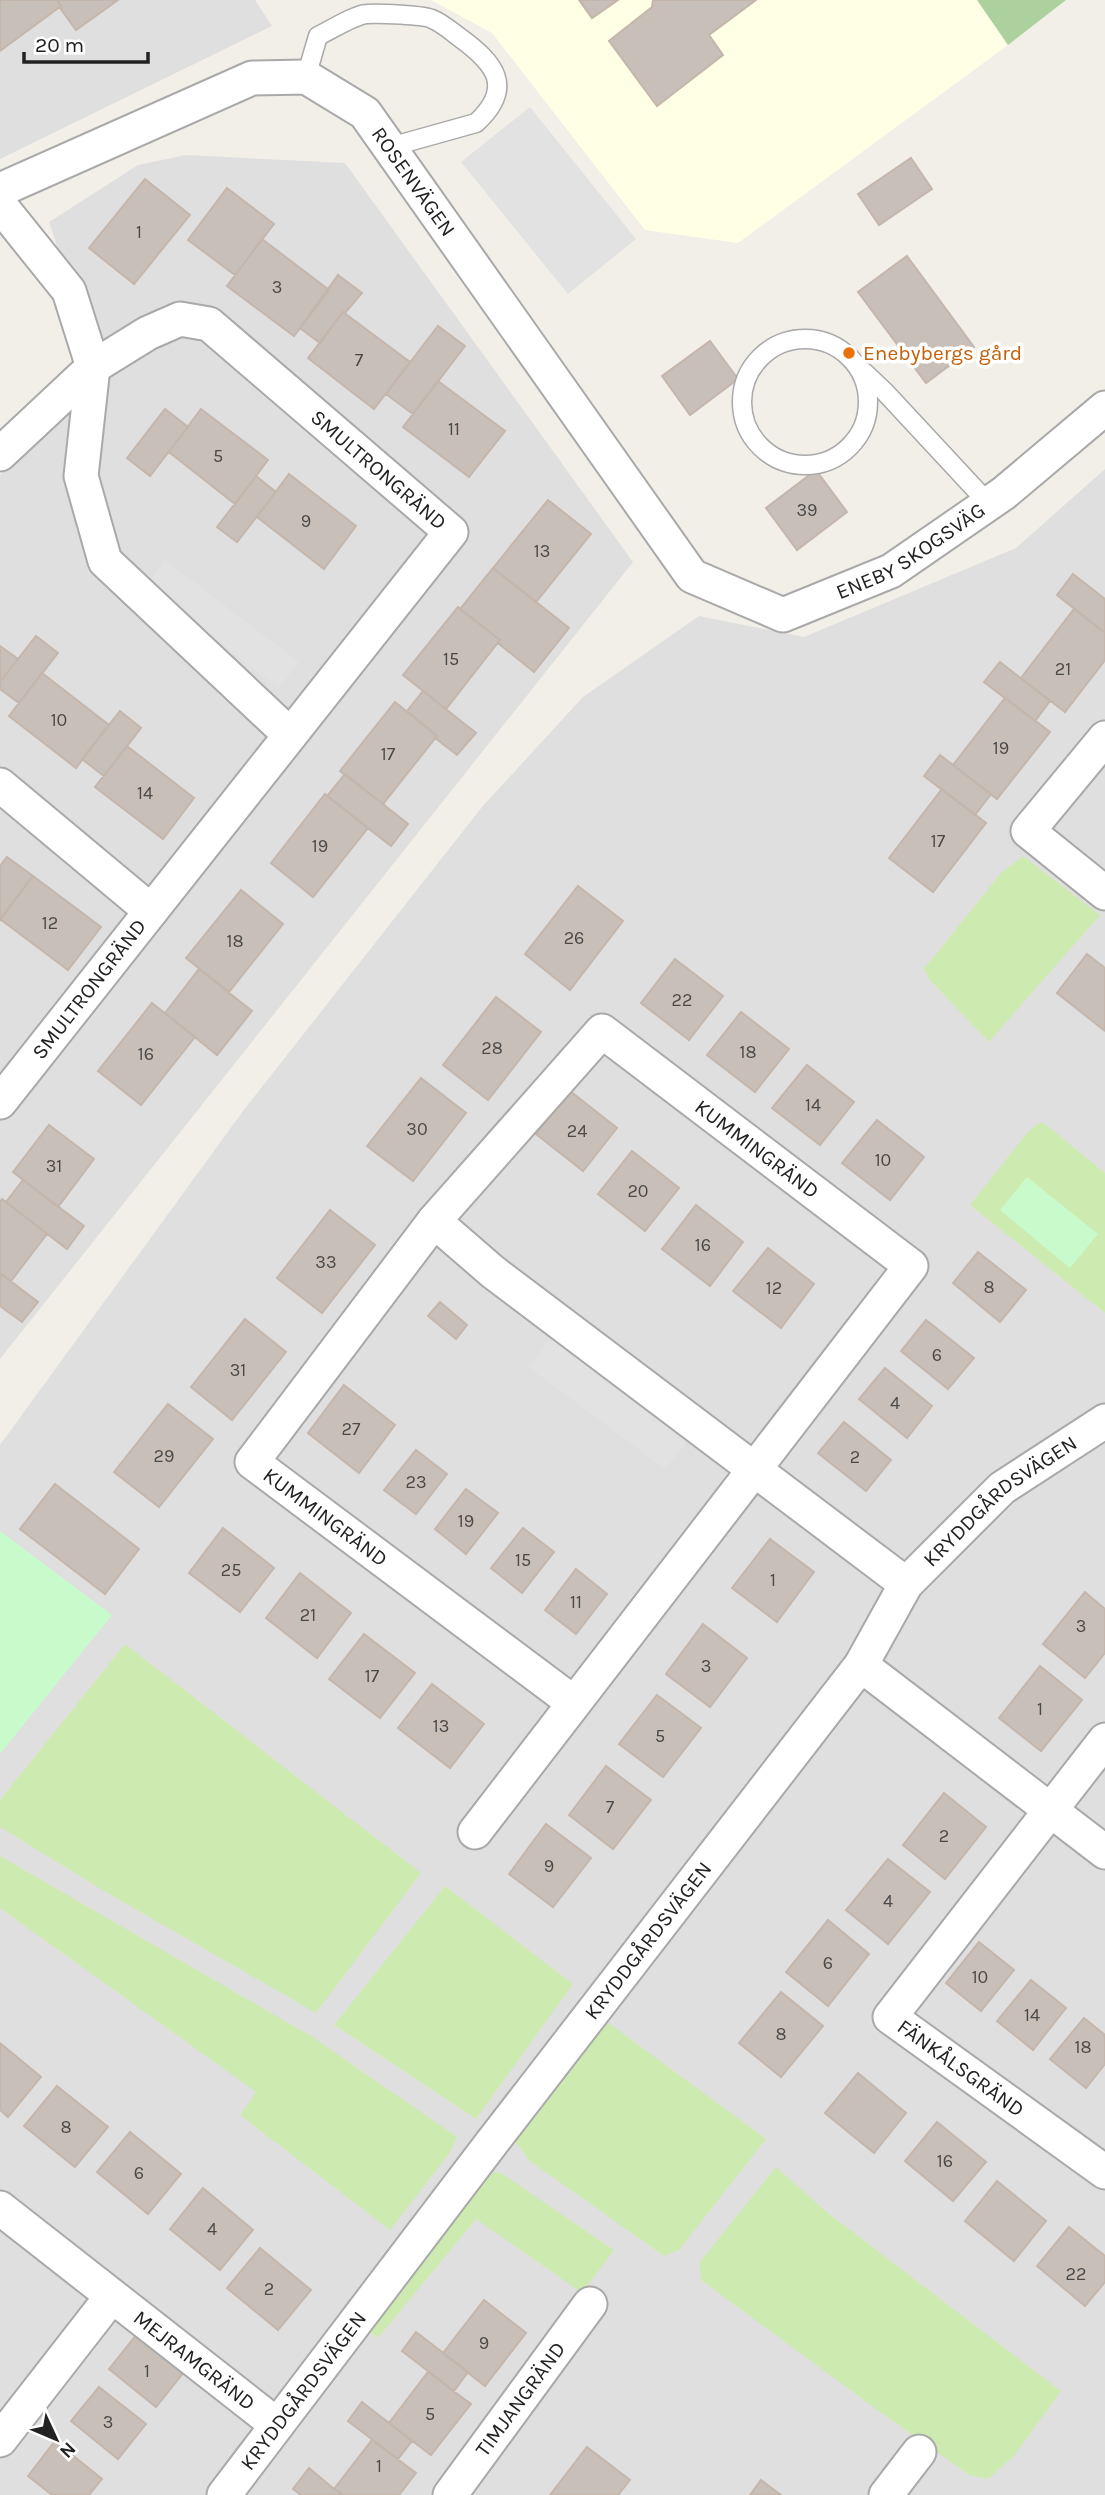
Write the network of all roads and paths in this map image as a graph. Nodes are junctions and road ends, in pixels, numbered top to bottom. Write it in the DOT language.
graph roads {
  1 [pos="306,77"];
  2 [pos="390,147"];
  3 [pos="0,190"];
  4 [pos="0,205"];
  5 [pos="857,366"];
  6 [pos="93,368"];
  7 [pos="1105,408"];
  8 [pos="0,454"];
  9 [pos="989,504"];
  10 [pos="692,576"];
  11 [pos="290,735"];
  12 [pos="1105,738"];
  13 [pos="0,785"];
  14 [pos="1105,893"];
  15 [pos="151,911"];
  16 [pos="0,1102"];
  17 [pos="434,1221"];
  18 [pos="1105,1421"];
  19 [pos="756,1468"];
  20 [pos="906,1584"];
  21 [pos="861,1665"];
  22 [pos="574,1703"];
  23 [pos="1105,1740"];
  24 [pos="1050,1810"];
  25 [pos="475,1832"];
  26 [pos="1105,1852"];
  27 [pos="1105,2172"];
  28 [pos="0,2208"];
  29 [pos="112,2296"];
  30 [pos="590,2304"];
  31 [pos="277,2426"];
  32 [pos="0,2440"];
  33 [pos="919,2452"];
  34 [pos="235,2491"];
  35 [pos="450,2495"];
  36 [pos="886,2495"];
  1 -- 2 [label="street, ROSENVÄGEN"];
  1 -- 2 [label="lane"];
  1 -- 3 [label="street"];
  2 -- 10 [label="street, ROSENVÄGEN"];
  4 -- 6 [label="street"];
  5 -- 5 [label="lane"];
  5 -- 9 [label="lane"];
  6 -- 8 [label="street, SMULTRONGRÄND"];
  6 -- 11 [label="street"];
  6 -- 11 [label="street, SMULTRONGRÄND"];
  7 -- 9 [label="street, ENEBY SKOGSVÄG"];
  9 -- 10 [label="street, ENEBY SKOGSVÄG"];
  11 -- 15 [label="street, SMULTRONGRÄND"];
  12 -- 14 [label="street"];
  13 -- 15 [label="street, SMULTRONGRÄND"];
  15 -- 16 [label="street, SMULTRONGRÄND"];
  17 -- 19 [label="street"];
  17 -- 19 [label="street, KUMMINGRÄND"];
  17 -- 22 [label="street, KUMMINGRÄND"];
  18 -- 20 [label="street, KRYDDGÅRDSVÄGEN"];
  19 -- 20 [label="street"];
  19 -- 22 [label="street, KUMMINGRÄND"];
  20 -- 21 [label="street, KRYDDGÅRDSVÄGEN"];
  21 -- 24 [label="street"];
  21 -- 31 [label="street, KRYDDGÅRDSVÄGEN"];
  22 -- 25 [label="street, KUMMINGRÄND"];
  23 -- 24 [label="street, FÄNKÅLSGRÄND"];
  24 -- 26 [label="street"];
  24 -- 27 [label="street, FÄNKÅLSGRÄND"];
  28 -- 29 [label="street, MEJRAMGRÄND"];
  29 -- 31 [label="street, MEJRAMGRÄND"];
  29 -- 32 [label="street, MEJRAMGRÄND"];
  30 -- 35 [label="street, TIMJANGRÄND"];
  31 -- 34 [label="street, KRYDDGÅRDSVÄGEN"];
  33 -- 36 [label="street"];
}
